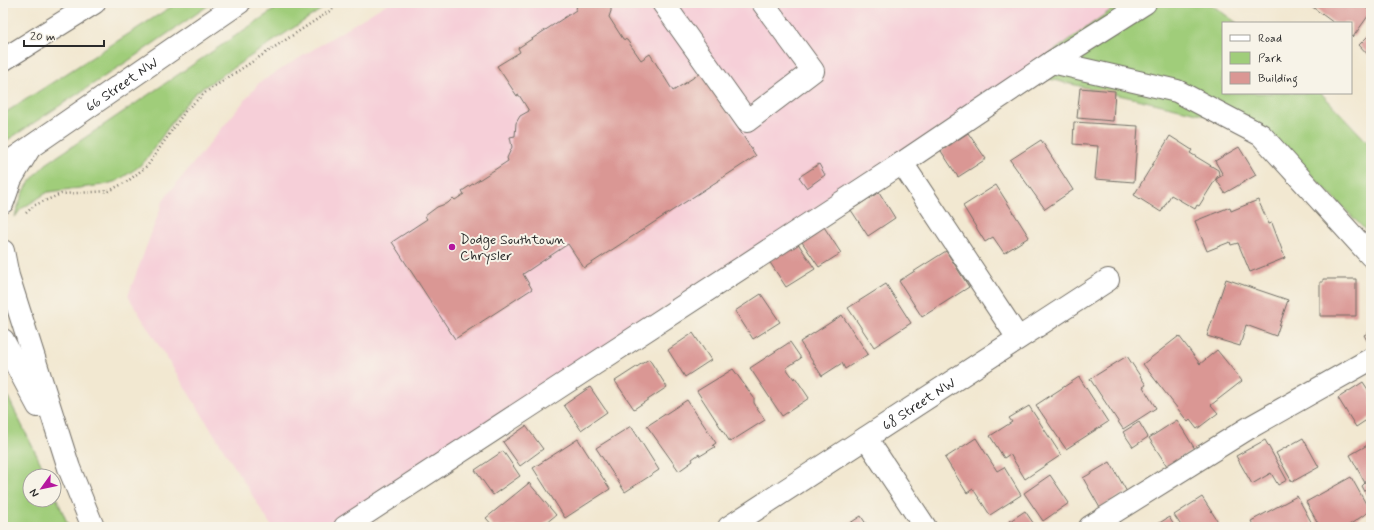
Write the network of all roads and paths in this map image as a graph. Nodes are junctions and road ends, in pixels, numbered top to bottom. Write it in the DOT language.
graph roads {
  1 [pos="94,3"];
  2 [pos="239,3"];
  3 [pos="342,3"];
  4 [pos="663,3"];
  5 [pos="763,3"];
  6 [pos="1145,3"];
  7 [pos="3,60"];
  8 [pos="1052,62"];
  9 [pos="28,149"];
  10 [pos="902,163"];
  11 [pos="3,166"];
  12 [pos="3,202"];
  13 [pos="24,215"];
  14 [pos="3,252"];
  15 [pos="1371,256"];
  16 [pos="1108,280"];
  17 [pos="1018,338"];
  18 [pos="3,340"];
  19 [pos="1371,359"];
  20 [pos="866,438"];
  21 [pos="69,468"];
  22 [pos="93,527"];
  23 [pos="344,527"];
  24 [pos="729,527"];
  25 [pos="925,527"];
  26 [pos="1090,527"];
  1 -- 7 [label="main road"];
  2 -- 9 [label="main road, 66 Street NW"];
  3 -- 13 [label="path"];
  4 -- 5 [label="main road"];
  6 -- 8 [label="main road"];
  8 -- 10 [label="main road"];
  8 -- 15 [label="main road"];
  9 -- 11 [label="main road, 66 Street NW"];
  9 -- 12 [label="main road"];
  10 -- 17 [label="main road"];
  10 -- 23 [label="main road"];
  14 -- 21 [label="main road"];
  16 -- 17 [label="main road, 68 Street NW"];
  17 -- 20 [label="main road, 68 Street NW"];
  18 -- 21 [label="main road"];
  19 -- 26 [label="main road"];
  20 -- 24 [label="main road, 68 Street NW"];
  20 -- 25 [label="main road"];
  21 -- 22 [label="main road"];
}
